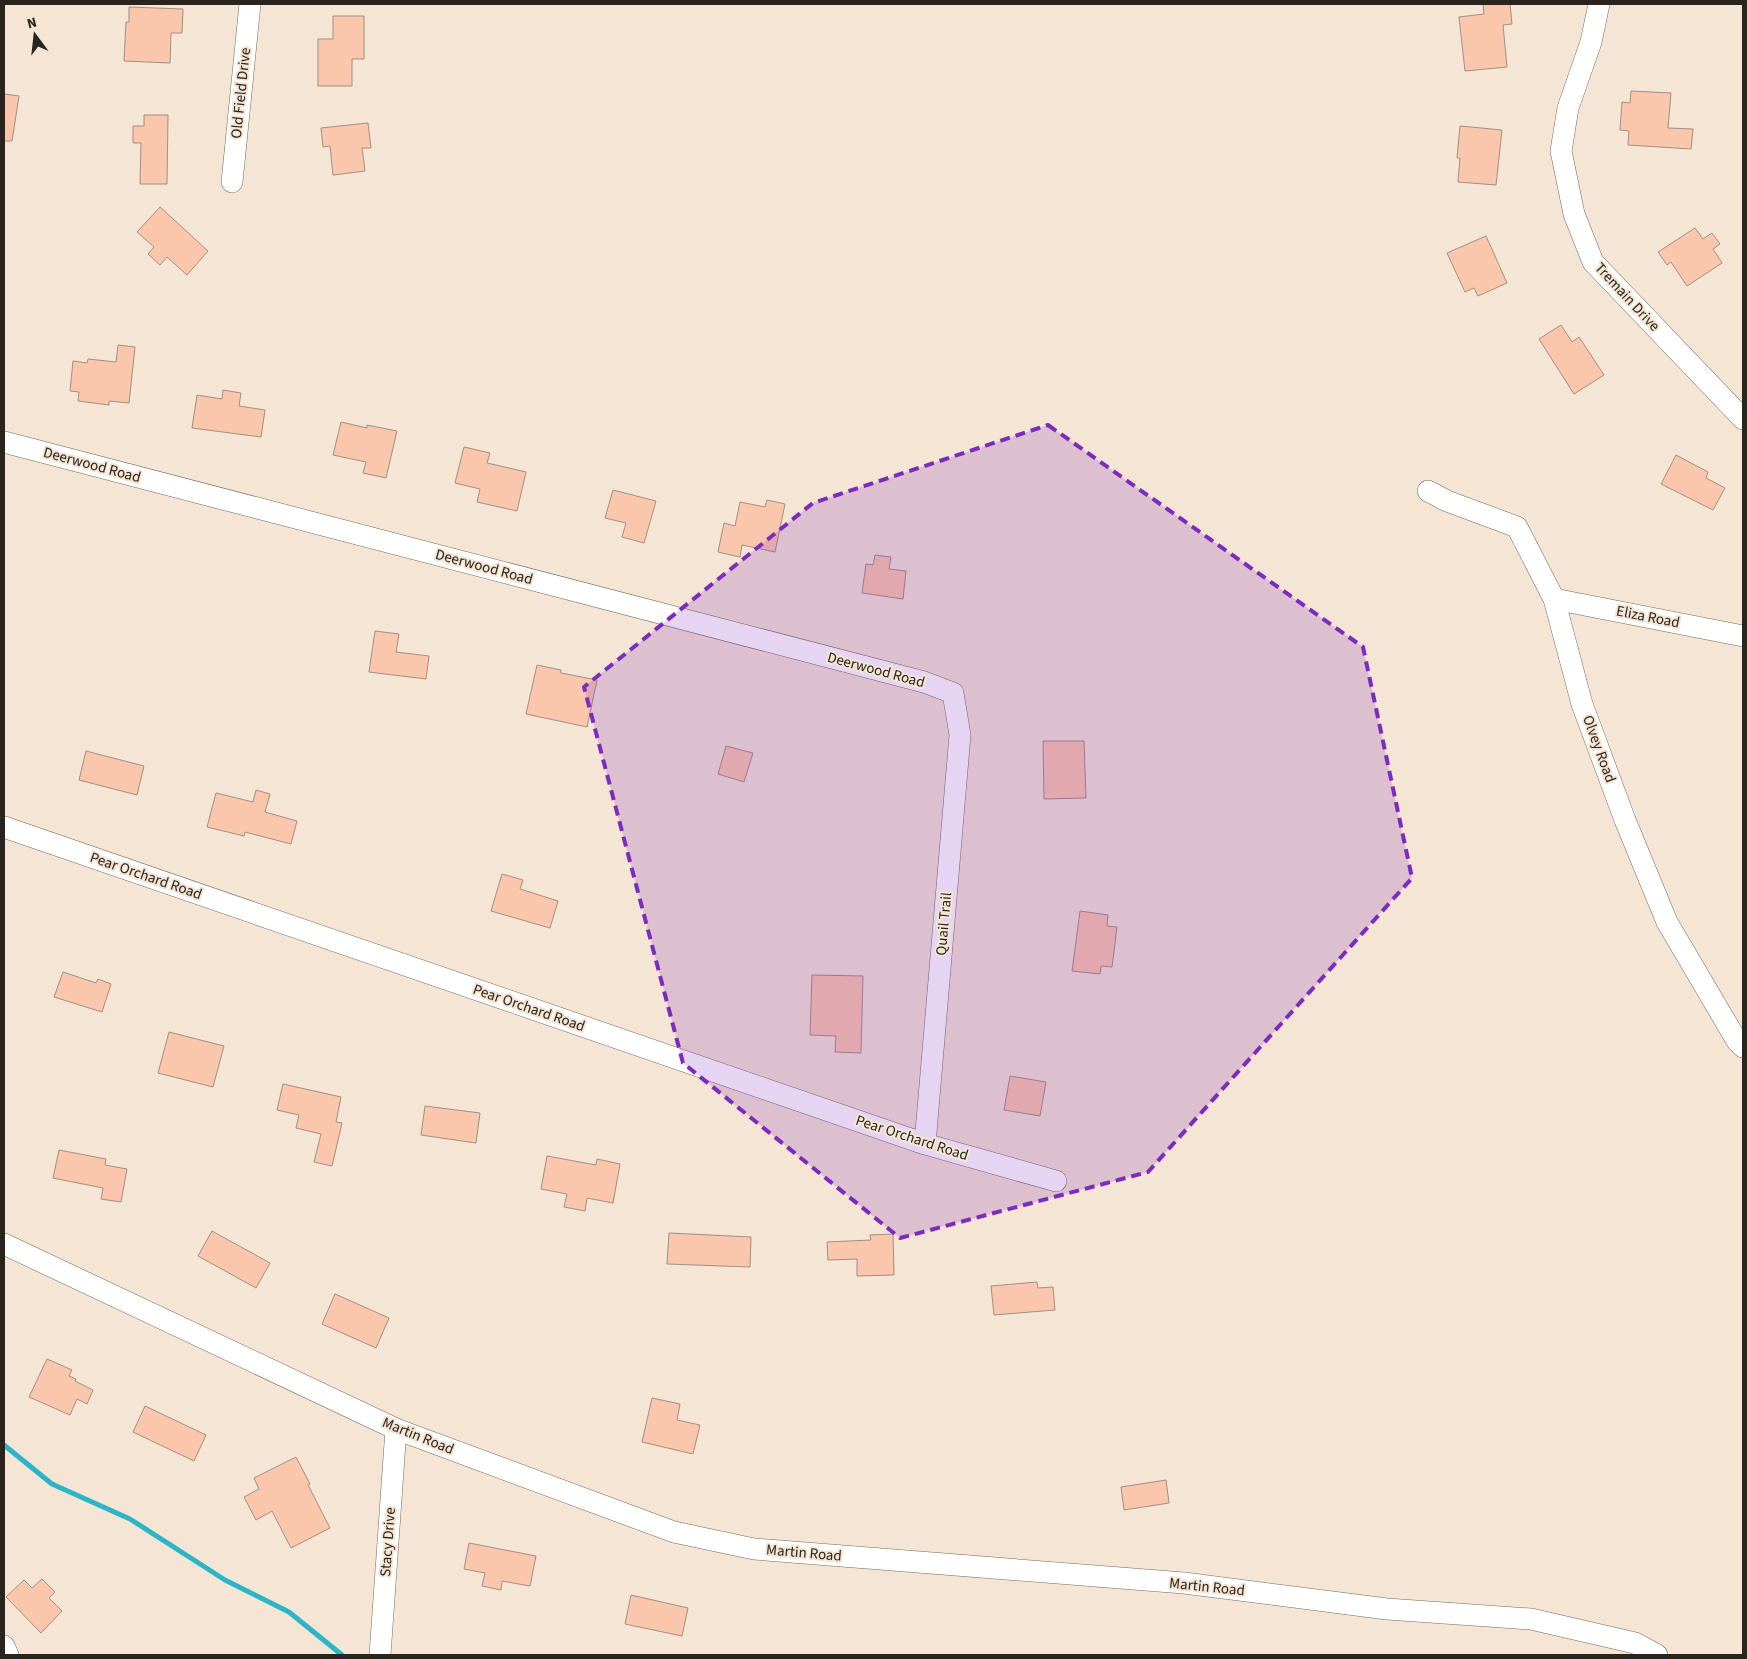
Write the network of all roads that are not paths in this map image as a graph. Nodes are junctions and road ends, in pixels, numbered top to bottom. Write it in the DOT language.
graph roads {
  1 [pos="250,4"];
  2 [pos="1599,4"];
  3 [pos="232,182"];
  4 [pos="1743,419"];
  5 [pos="4,442"];
  6 [pos="1428,491"];
  7 [pos="1554,599"];
  8 [pos="1743,636"];
  9 [pos="955,704"];
  10 [pos="4,827"];
  11 [pos="1743,1047"];
  12 [pos="925,1144"];
  13 [pos="1056,1181"];
  14 [pos="4,1244"];
  15 [pos="396,1429"];
  16 [pos="4,1646"];
  17 [pos="8,1655"];
  18 [pos="380,1655"];
  19 [pos="1657,1655"];
  1 -- 3 [label="street, Old Field Drive"];
  2 -- 4 [label="street, Tremain Drive"];
  5 -- 9 [label="street, Deerwood Road"];
  6 -- 7 [label="street, Olvey Road"];
  7 -- 8 [label="street, Eliza Road"];
  7 -- 11 [label="street, Olvey Road"];
  9 -- 12 [label="street, Quail Trail"];
  10 -- 12 [label="street, Pear Orchard Road"];
  12 -- 13 [label="street, Pear Orchard Road"];
  14 -- 15 [label="street, Martin Road"];
  15 -- 18 [label="street, Stacy Drive"];
  15 -- 19 [label="street, Martin Road"];
  16 -- 17 [label="street"];
}
